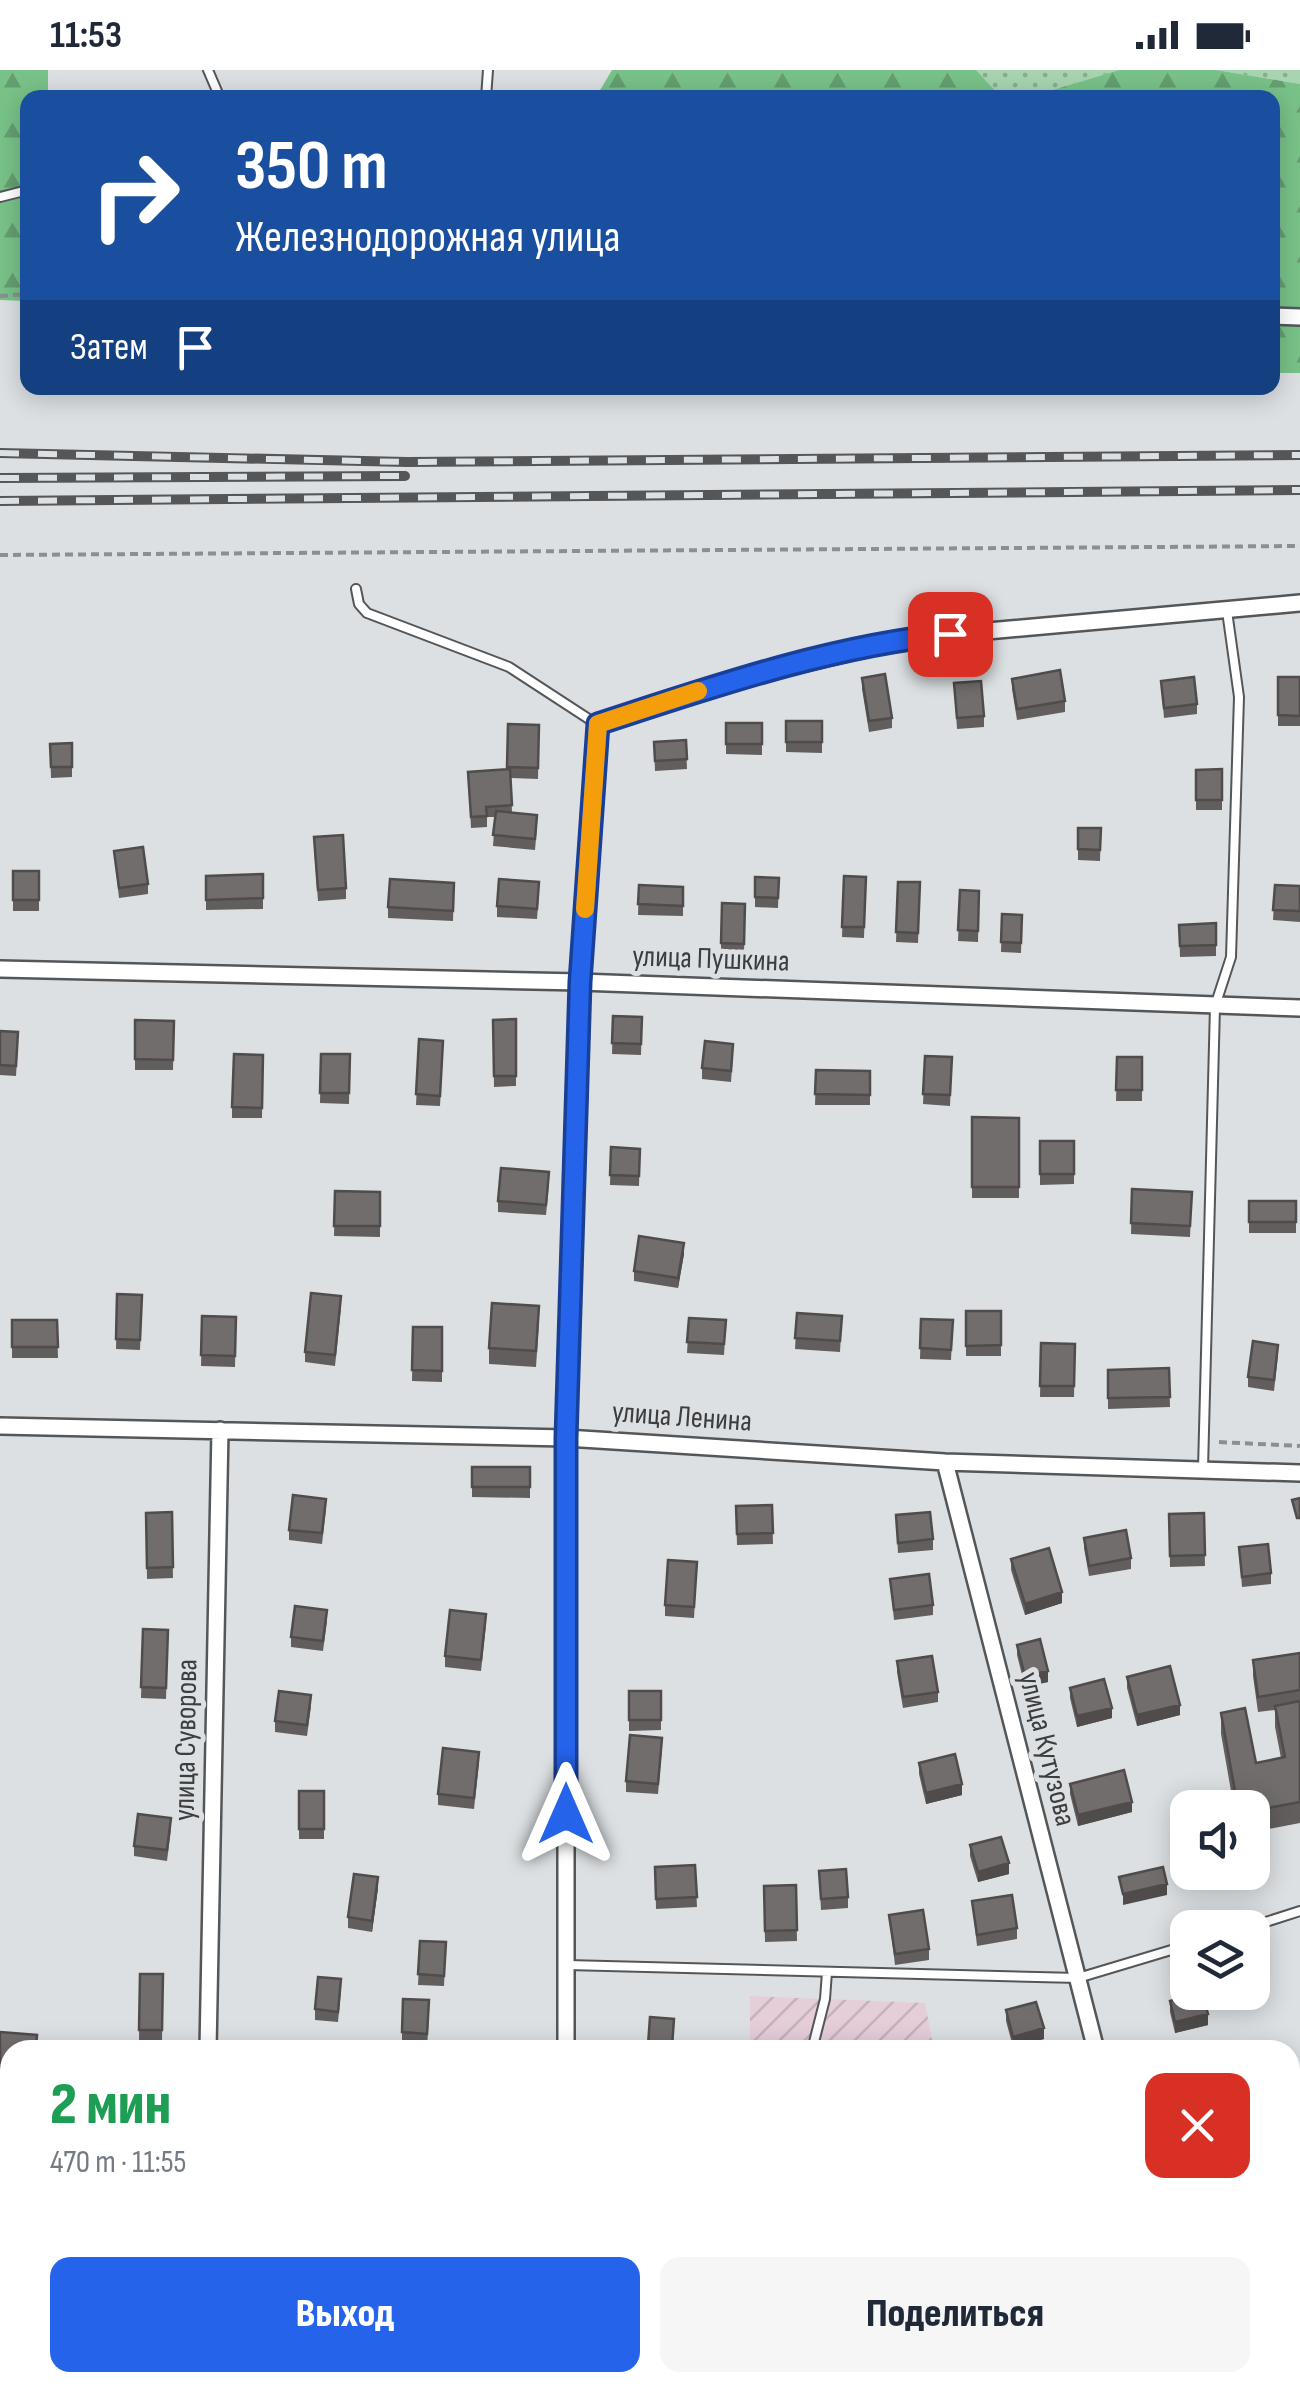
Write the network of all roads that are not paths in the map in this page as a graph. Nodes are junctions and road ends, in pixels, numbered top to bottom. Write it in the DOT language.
graph roads {
  1 [pos="356,590"];
  2 [pos="1300,602"];
  3 [pos="1226,607"];
  4 [pos="598,724"];
  5 [pos="0,969"];
  6 [pos="580,982"];
  7 [pos="1215,1006"];
  8 [pos="1300,1008"];
  9 [pos="0,1426"];
  10 [pos="220,1430"];
  11 [pos="566,1438"];
  12 [pos="945,1462"];
  13 [pos="1203,1471"];
  14 [pos="1300,1472"];
  15 [pos="1300,1912"];
  16 [pos="1270,1921"];
  17 [pos="1170,1950"];
  18 [pos="566,1965"];
  19 [pos="826,1972"];
  20 [pos="1078,1978"];
  21 [pos="208,2040"];
  22 [pos="566,2040"];
  23 [pos="815,2040"];
  24 [pos="1094,2040"];
  1 -- 4 [label="lane"];
  2 -- 3 [label="street"];
  3 -- 4 [label="street"];
  3 -- 7 [label="lane"];
  4 -- 6 [label="street"];
  5 -- 6 [label="street, улица Пушкина"];
  6 -- 7 [label="street, улица Пушкина"];
  6 -- 11 [label="street"];
  7 -- 8 [label="street, улица Пушкина"];
  7 -- 13 [label="lane"];
  9 -- 10 [label="street, улица Ленина"];
  10 -- 11 [label="street, улица Ленина"];
  10 -- 21 [label="street, улица Суворова"];
  11 -- 12 [label="street, улица Ленина"];
  11 -- 18 [label="street"];
  12 -- 13 [label="street, улица Ленина"];
  12 -- 20 [label="street, улица Кутузова"];
  13 -- 14 [label="street, улица Ленина"];
  15 -- 16 [label="lane"];
  17 -- 20 [label="lane"];
  18 -- 19 [label="lane"];
  18 -- 22 [label="street"];
  19 -- 20 [label="lane"];
  19 -- 23 [label="lane"];
  20 -- 24 [label="street, улица Кутузова"];
}
